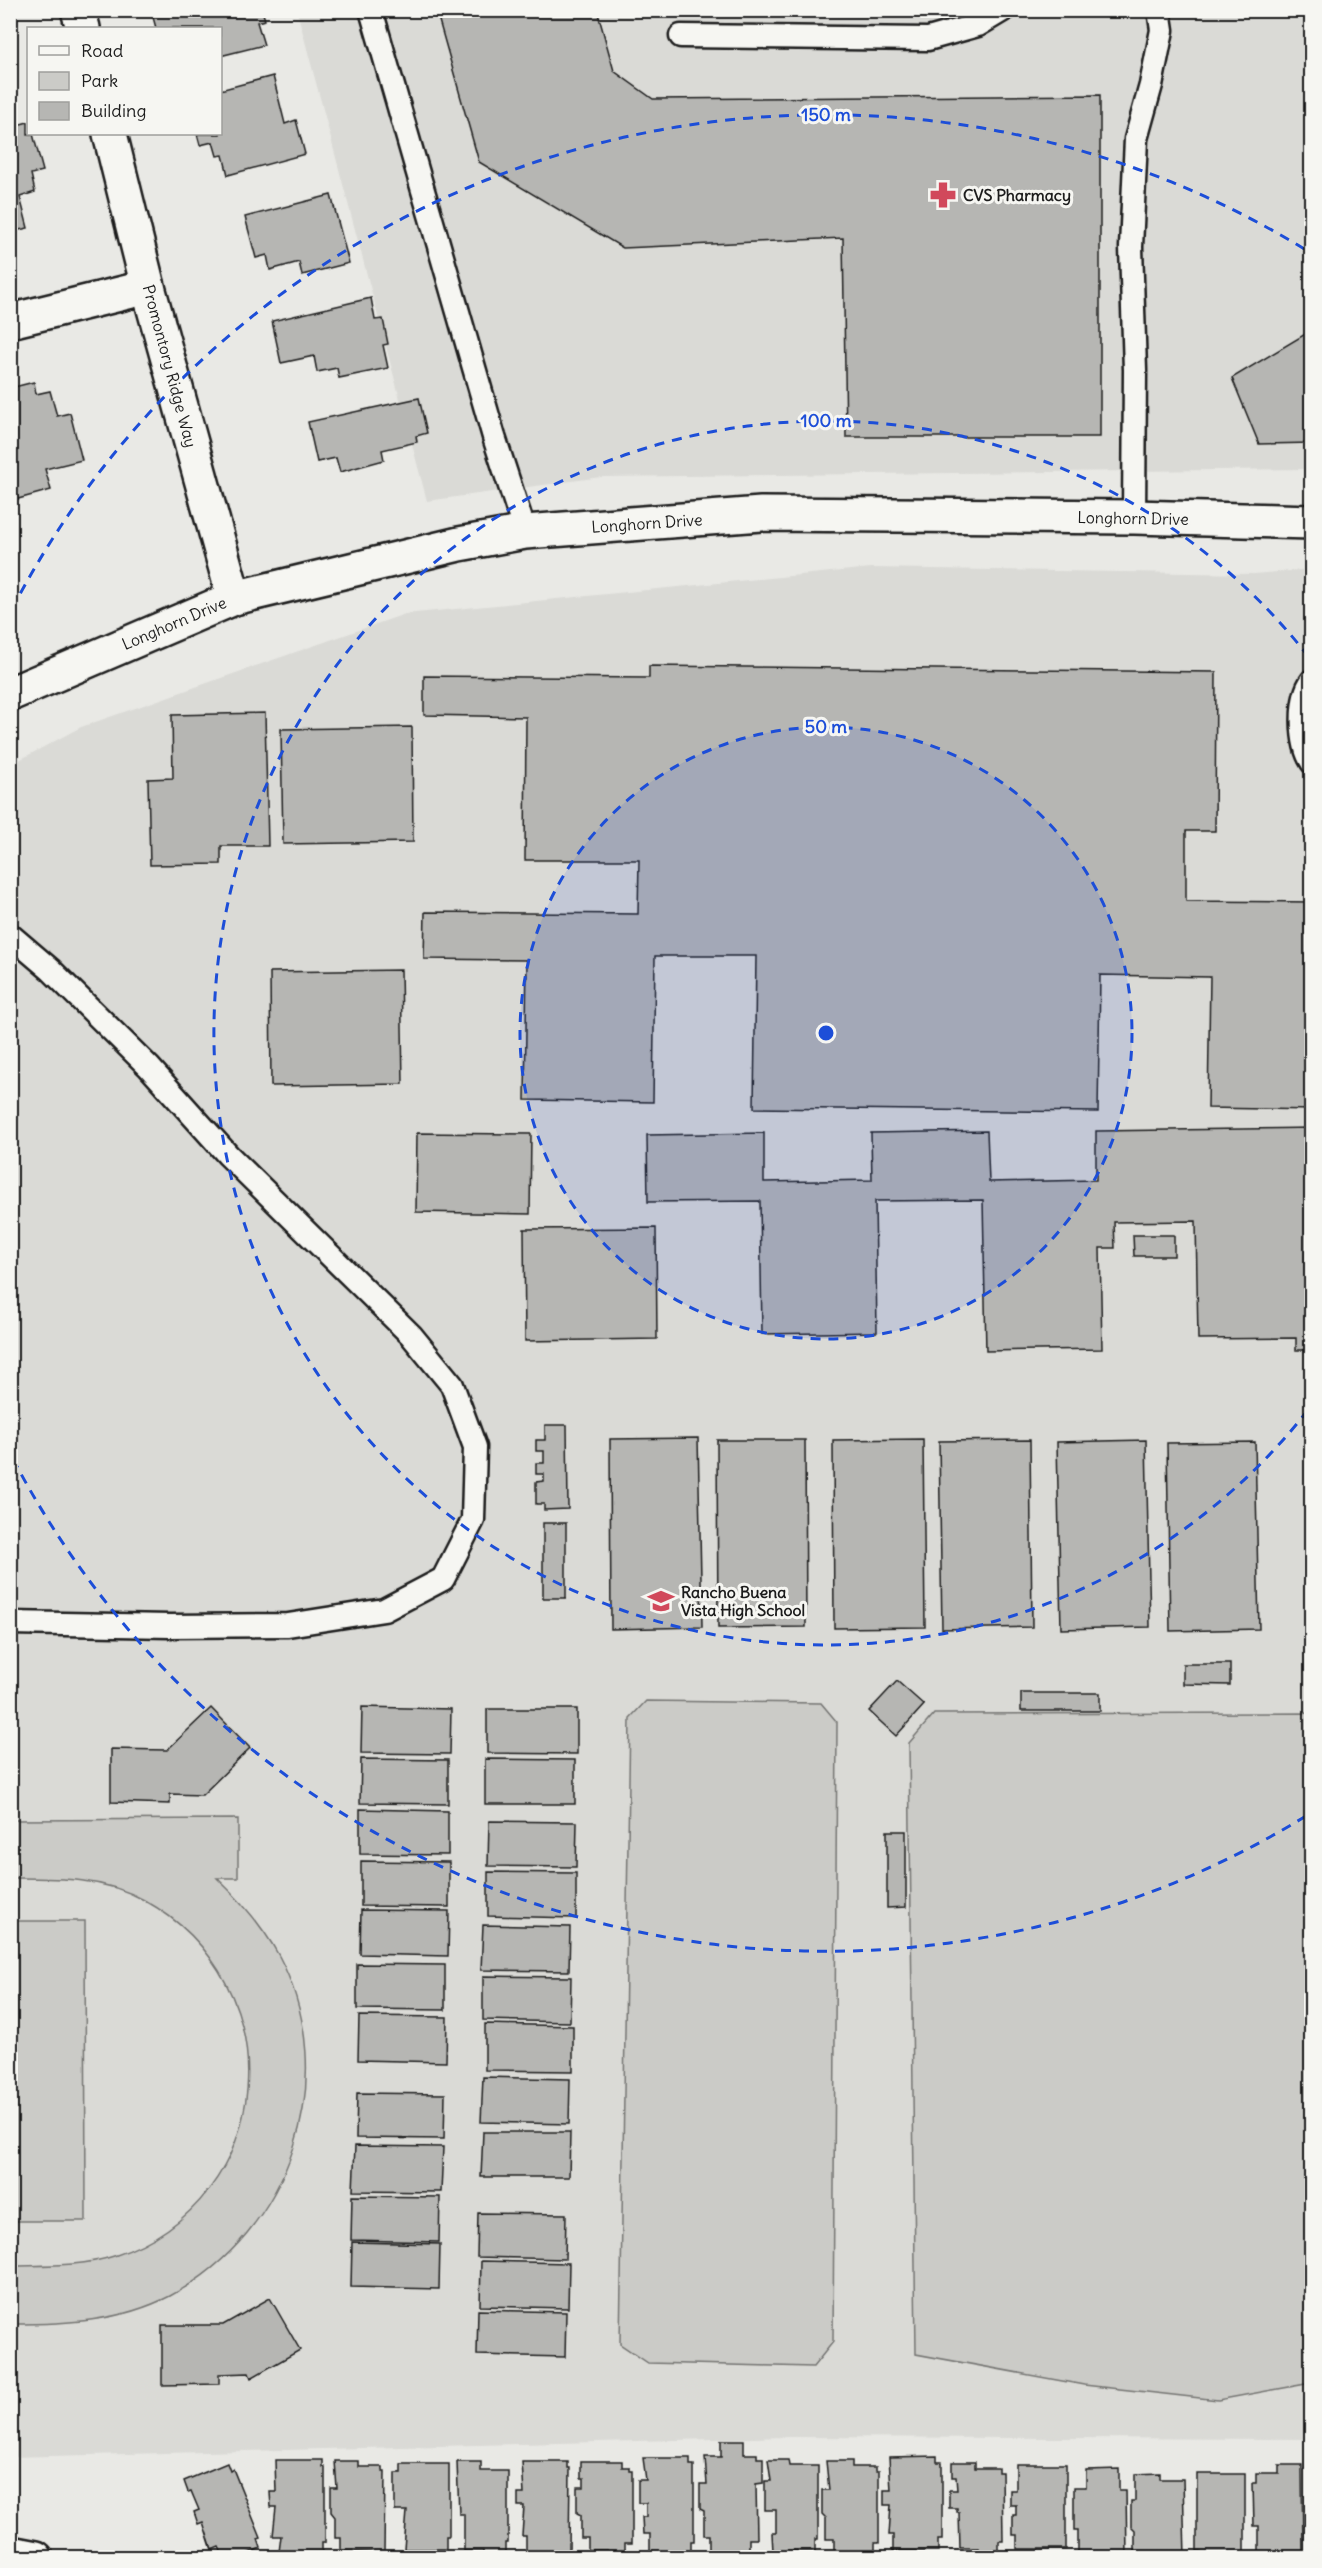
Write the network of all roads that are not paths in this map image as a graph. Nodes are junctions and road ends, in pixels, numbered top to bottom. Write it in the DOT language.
graph roads {
  1 [pos="78,10"];
  2 [pos="371,10"];
  3 [pos="1003,10"];
  4 [pos="1159,10"];
  5 [pos="83,27"];
  6 [pos="681,36"];
  7 [pos="110,135"];
  8 [pos="148,287"];
  9 [pos="10,321"];
  10 [pos="1134,517"];
  11 [pos="1311,522"];
  12 [pos="525,532"];
  13 [pos="234,598"];
  14 [pos="1311,681"];
  15 [pos="10,694"];
  16 [pos="1311,762"];
  17 [pos="10,935"];
  18 [pos="10,1623"];
  19 [pos="10,2553"];
  20 [pos="36,2558"];
  1 -- 5 [label="street"];
  2 -- 12 [label="lane"];
  3 -- 6 [label="lane"];
  4 -- 10 [label="lane"];
  7 -- 8 [label="street, Promontory Ridge Way"];
  8 -- 9 [label="street"];
  8 -- 13 [label="street, Promontory Ridge Way"];
  10 -- 11 [label="street, Longhorn Drive"];
  10 -- 12 [label="street, Longhorn Drive"];
  12 -- 13 [label="street, Longhorn Drive"];
  13 -- 15 [label="street, Longhorn Drive"];
  14 -- 16 [label="lane"];
  17 -- 18 [label="lane"];
  19 -- 20 [label="street"];
}
